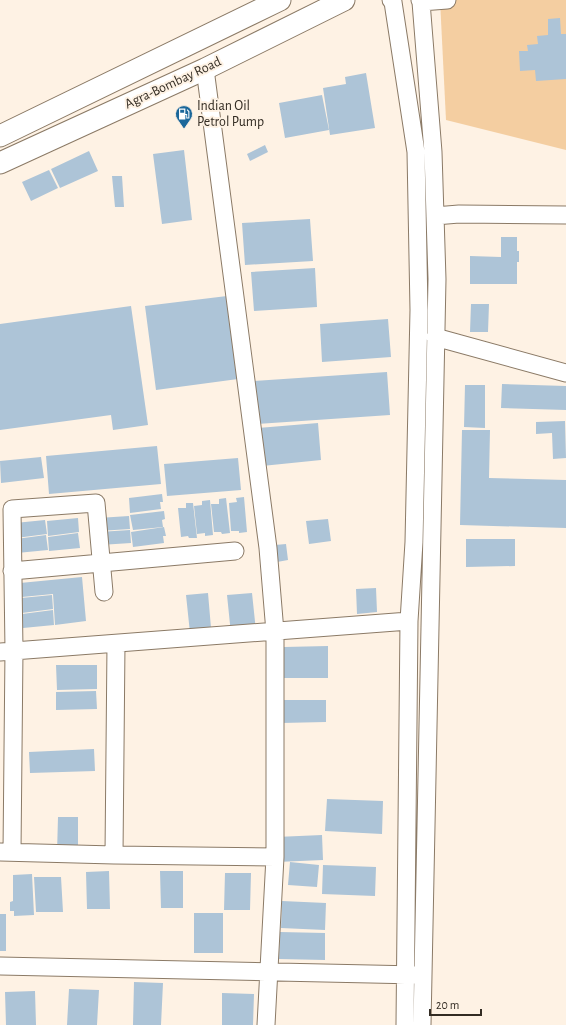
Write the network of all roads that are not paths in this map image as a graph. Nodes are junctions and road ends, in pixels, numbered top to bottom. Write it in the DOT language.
graph roads {
  1 [pos="280,0"];
  2 [pos="344,0"];
  3 [pos="391,0"];
  4 [pos="447,0"];
  5 [pos="420,1"];
  6 [pos="205,69"];
  7 [pos="0,136"];
  8 [pos="0,163"];
  9 [pos="566,215"];
  10 [pos="435,216"];
  11 [pos="435,337"];
  12 [pos="566,373"];
  13 [pos="235,551"];
  14 [pos="101,562"];
  15 [pos="12,571"];
  16 [pos="104,592"];
  17 [pos="409,621"];
  18 [pos="275,632"];
  19 [pos="116,644"];
  20 [pos="7,651"];
  21 [pos="6,852"];
  22 [pos="114,855"];
  23 [pos="275,857"];
  24 [pos="0,966"];
  25 [pos="268,972"];
  26 [pos="406,975"];
  27 [pos="423,976"];
  28 [pos="266,1025"];
  29 [pos="405,1025"];
  30 [pos="422,1025"];
  1 -- 7 [label="main road, Agra-Bombay Road"];
  2 -- 6 [label="main road, Agra-Bombay Road"];
  3 -- 17 [label="street"];
  4 -- 5 [label="street"];
  5 -- 10 [label="street"];
  6 -- 8 [label="main road, Agra-Bombay Road"];
  6 -- 18 [label="street"];
  9 -- 10 [label="street"];
  10 -- 11 [label="street"];
  11 -- 12 [label="street"];
  11 -- 27 [label="street"];
  13 -- 14 [label="street"];
  14 -- 15 [label="street"];
  14 -- 15 [label="street"];
  14 -- 16 [label="street"];
  15 -- 20 [label="street"];
  17 -- 18 [label="street"];
  17 -- 26 [label="street"];
  18 -- 19 [label="street"];
  18 -- 23 [label="street"];
  19 -- 20 [label="street"];
  19 -- 22 [label="street"];
  20 -- 21 [label="street"];
  21 -- 22 [label="street"];
  22 -- 23 [label="street"];
  23 -- 25 [label="street"];
  24 -- 25 [label="street"];
  25 -- 26 [label="street"];
  25 -- 28 [label="street"];
  26 -- 27 [label="street"];
  26 -- 29 [label="street"];
  27 -- 30 [label="street"];
}
